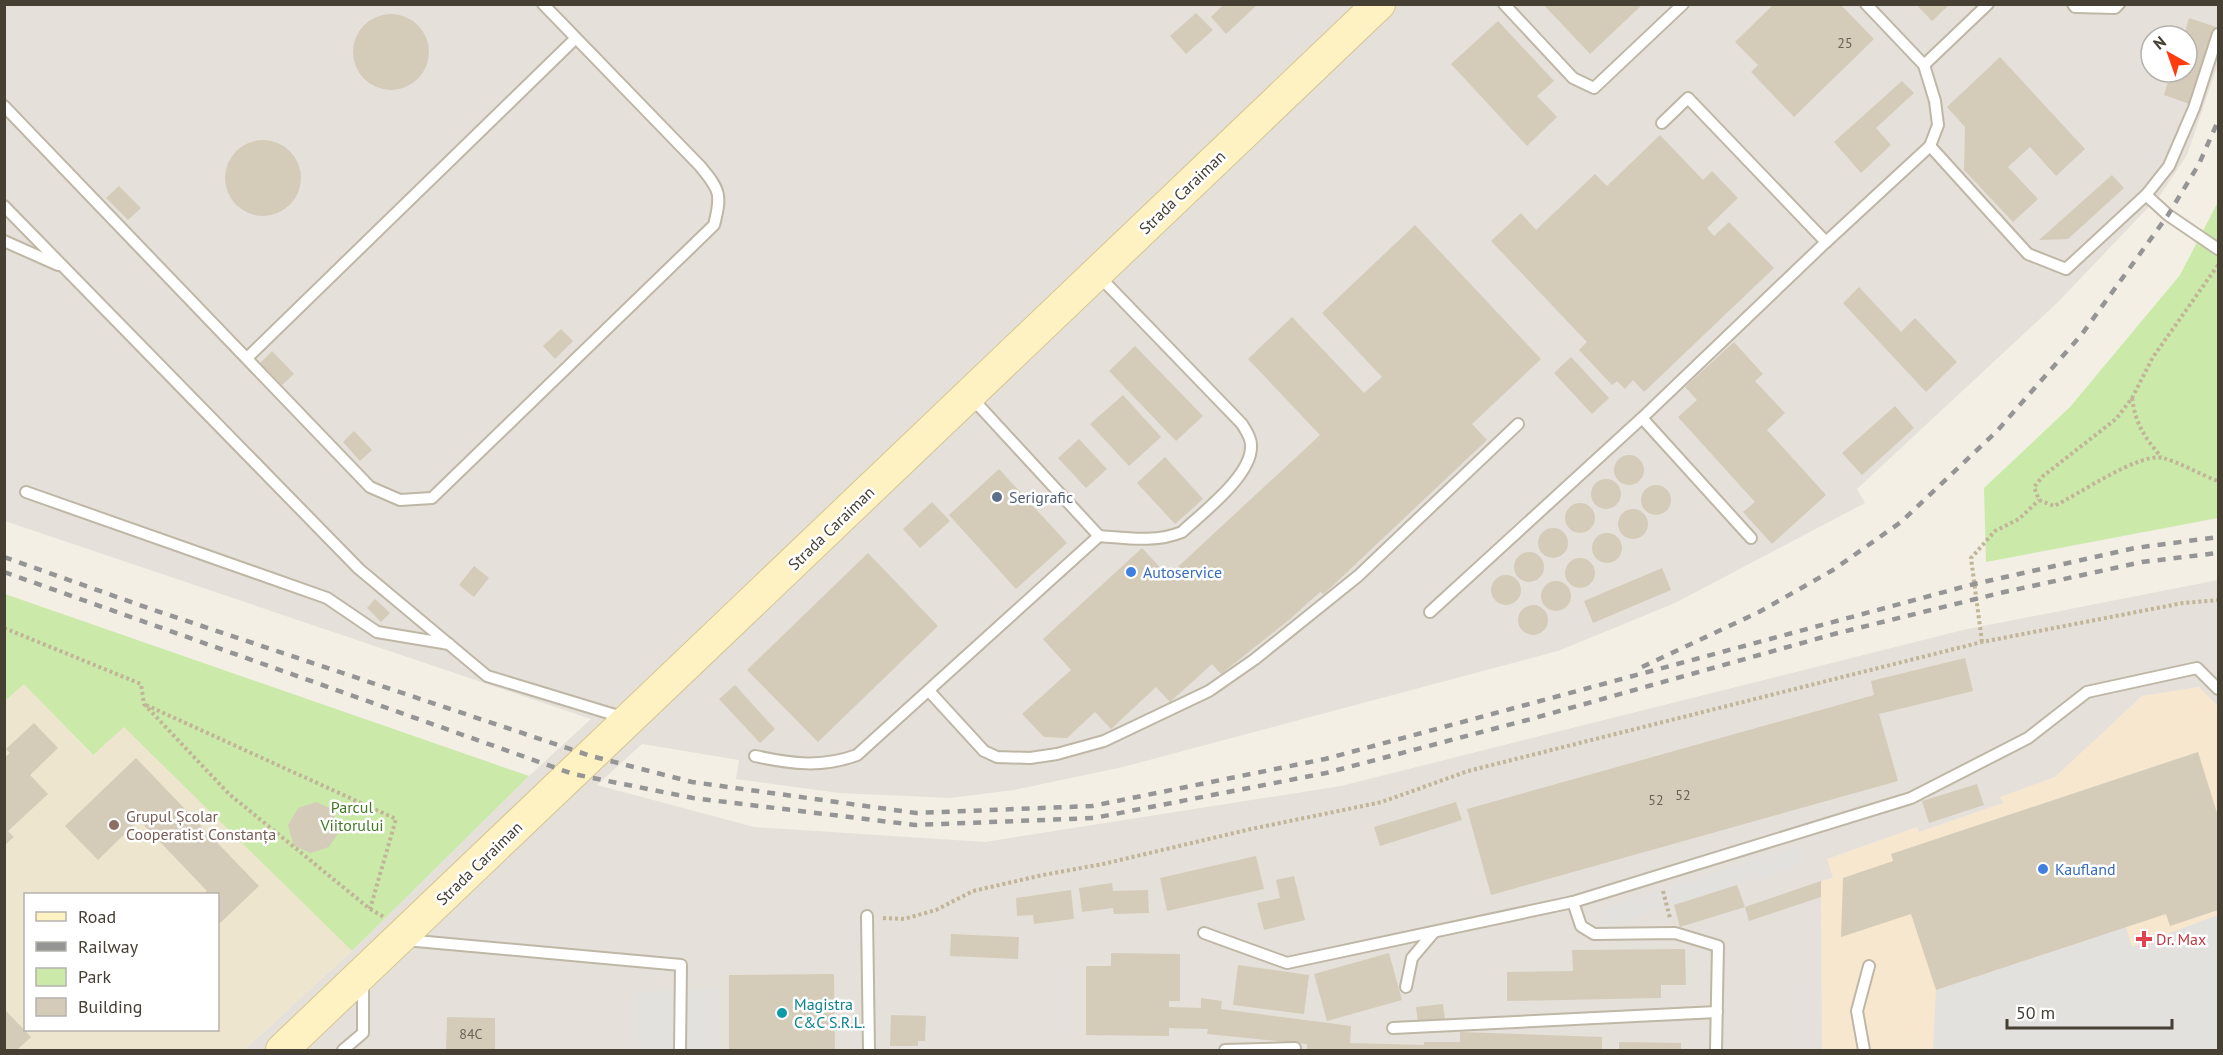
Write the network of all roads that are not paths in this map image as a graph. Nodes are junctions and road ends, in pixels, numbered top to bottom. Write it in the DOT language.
graph roads {
  1 [pos="543,4"];
  2 [pos="1379,4"];
  3 [pos="1504,4"];
  4 [pos="1683,4"];
  5 [pos="1866,4"];
  6 [pos="1988,4"];
  7 [pos="2073,4"];
  8 [pos="2119,4"];
  9 [pos="2218,34"];
  10 [pos="575,39"];
  11 [pos="1924,65"];
  12 [pos="4,106"];
  13 [pos="1662,123"];
  14 [pos="1930,146"];
  15 [pos="2146,195"];
  16 [pos="4,206"];
  17 [pos="4,241"];
  18 [pos="1826,242"];
  19 [pos="2218,249"];
  20 [pos="64,268"];
  21 [pos="1097,273"];
  22 [pos="248,358"];
  23 [pos="969,395"];
  24 [pos="1642,418"];
  25 [pos="1518,424"];
  26 [pos="26,492"];
  27 [pos="1099,536"];
  28 [pos="1751,538"];
  29 [pos="1430,612"];
  30 [pos="449,644"];
  31 [pos="2218,688"];
  32 [pos="929,691"];
  33 [pos="630,719"];
  34 [pos="755,756"];
  35 [pos="1574,902"];
  36 [pos="867,916"];
  37 [pos="1434,932"];
  38 [pos="1204,933"];
  39 [pos="404,935"];
  40 [pos="1869,966"];
  41 [pos="363,974"];
  42 [pos="1406,987"];
  43 [pos="1717,1012"];
  44 [pos="1393,1028"];
  45 [pos="1295,1048"];
  46 [pos="282,1050"];
  47 [pos="343,1050"];
  48 [pos="680,1050"];
  49 [pos="869,1050"];
  50 [pos="1225,1050"];
  51 [pos="1716,1050"];
  52 [pos="1864,1050"];
  1 -- 10 [label="lane"];
  2 -- 21 [label="street, Strada Caraiman"];
  3 -- 4 [label="lane"];
  5 -- 11 [label="lane"];
  6 -- 11 [label="lane"];
  7 -- 8 [label="lane"];
  9 -- 15 [label="lane"];
  10 -- 22 [label="lane"];
  10 -- 22 [label="lane"];
  11 -- 14 [label="lane"];
  12 -- 22 [label="lane"];
  13 -- 18 [label="lane"];
  14 -- 15 [label="lane"];
  14 -- 18 [label="lane"];
  15 -- 19 [label="lane"];
  16 -- 20 [label="lane"];
  17 -- 20 [label="lane"];
  18 -- 24 [label="lane"];
  20 -- 30 [label="lane"];
  21 -- 23 [label="street, Strada Caraiman"];
  21 -- 27 [label="lane"];
  23 -- 27 [label="lane"];
  23 -- 33 [label="street, Strada Caraiman"];
  24 -- 28 [label="lane"];
  24 -- 29 [label="lane"];
  25 -- 32 [label="lane"];
  26 -- 30 [label="lane"];
  27 -- 32 [label="lane"];
  30 -- 33 [label="lane"];
  31 -- 35 [label="lane"];
  32 -- 34 [label="lane"];
  33 -- 39 [label="street, Strada Caraiman"];
  35 -- 37 [label="lane"];
  35 -- 43 [label="lane"];
  36 -- 49 [label="lane"];
  37 -- 38 [label="lane"];
  37 -- 42 [label="lane"];
  39 -- 41 [label="street, Strada Caraiman"];
  39 -- 48 [label="lane"];
  40 -- 52 [label="lane"];
  41 -- 46 [label="street, Strada Caraiman"];
  41 -- 47 [label="lane"];
  43 -- 44 [label="lane"];
  43 -- 51 [label="lane"];
  45 -- 50 [label="lane"];
}
